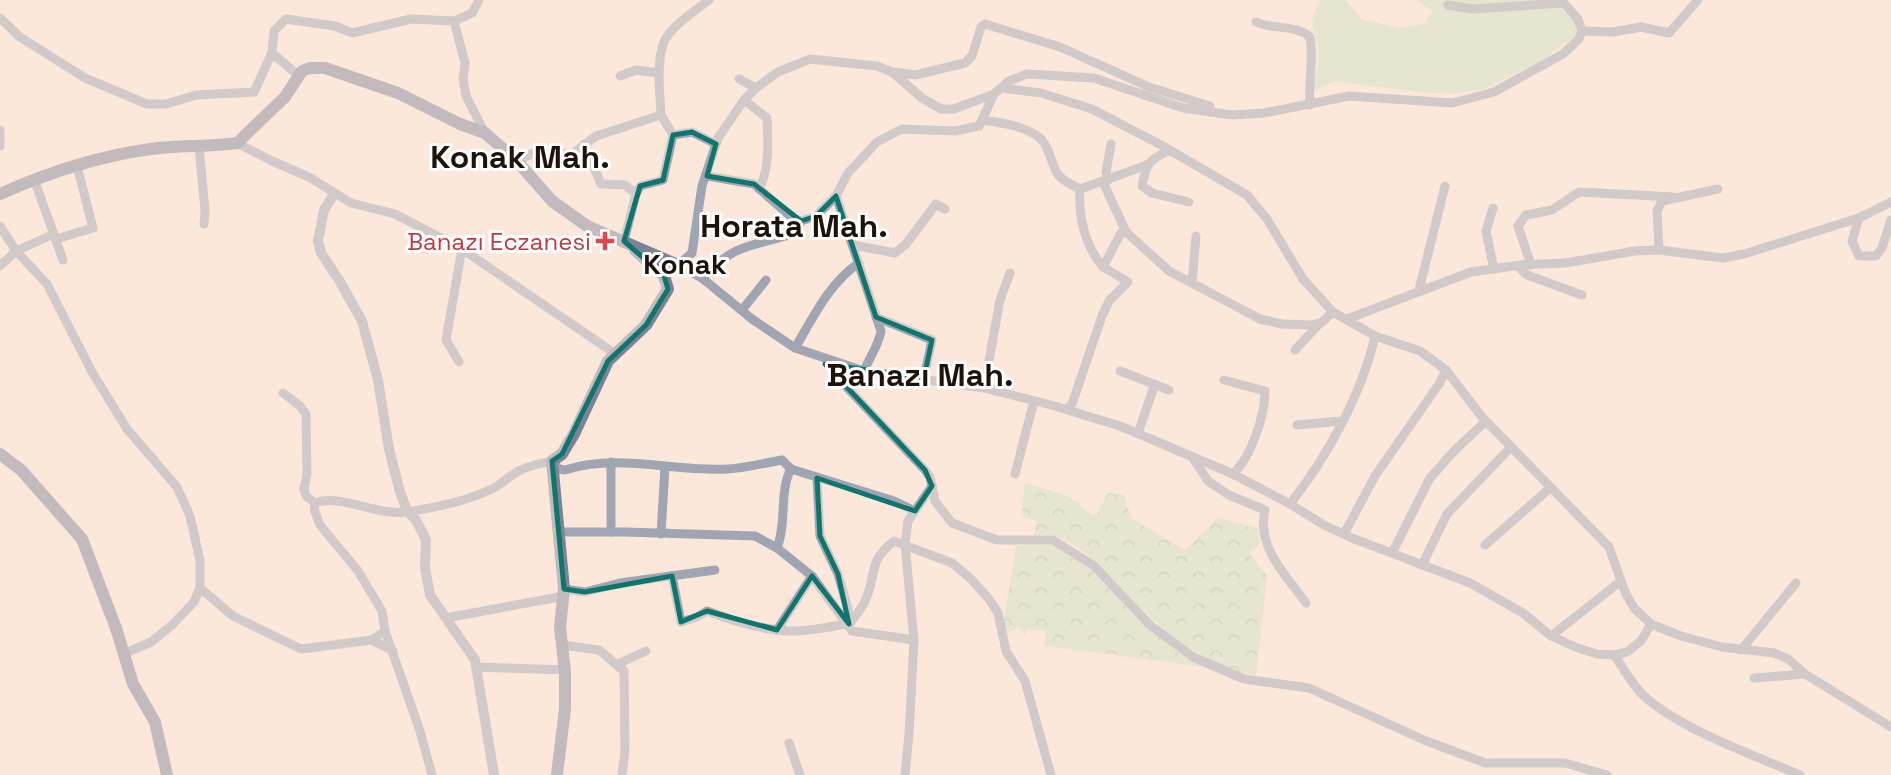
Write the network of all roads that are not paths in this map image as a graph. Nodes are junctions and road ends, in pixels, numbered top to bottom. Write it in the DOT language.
graph roads {
  1 [pos="479,0"];
  2 [pos="709,0"];
  3 [pos="1698,0"];
  4 [pos="1562,1"];
  5 [pos="1448,5"];
  6 [pos="0,18"];
  7 [pos="454,21"];
  8 [pos="1255,22"];
  9 [pos="1582,32"];
  10 [pos="272,53"];
  11 [pos="892,72"];
  12 [pos="659,73"];
  13 [pos="299,76"];
  14 [pos="620,76"];
  15 [pos="739,79"];
  16 [pos="756,88"];
  17 [pos="998,91"];
  18 [pos="744,100"];
  19 [pos="1310,105"];
  20 [pos="1210,106"];
  21 [pos="661,116"];
  22 [pos="983,120"];
  23 [pos="0,130"];
  24 [pos="485,132"];
  25 [pos="673,135"];
  26 [pos="237,143"];
  27 [pos="584,144"];
  28 [pos="1111,144"];
  29 [pos="716,145"];
  30 [pos="0,146"];
  31 [pos="199,147"];
  32 [pos="1170,150"];
  33 [pos="517,161"];
  34 [pos="1147,165"];
  35 [pos="77,166"];
  36 [pos="707,176"];
  37 [pos="34,179"];
  38 [pos="1106,181"];
  39 [pos="1445,186"];
  40 [pos="759,189"];
  41 [pos="1080,189"];
  42 [pos="1718,189"];
  43 [pos="0,194"];
  44 [pos="334,194"];
  45 [pos="636,194"];
  46 [pos="836,196"];
  47 [pos="1675,197"];
  48 [pos="1189,202"];
  49 [pos="1891,202"];
  50 [pos="1493,208"];
  51 [pos="945,209"];
  52 [pos="1859,218"];
  53 [pos="1891,220"];
  54 [pos="800,221"];
  55 [pos="204,224"];
  56 [pos="0,226"];
  57 [pos="1126,232"];
  58 [pos="55,236"];
  59 [pos="1196,236"];
  60 [pos="624,241"];
  61 [pos="853,245"];
  62 [pos="462,249"];
  63 [pos="1659,250"];
  64 [pos="16,251"];
  65 [pos="63,260"];
  66 [pos="859,263"];
  67 [pos="1531,265"];
  68 [pos="1518,266"];
  69 [pos="0,267"];
  70 [pos="684,267"];
  71 [pos="1103,267"];
  72 [pos="1494,269"];
  73 [pos="1010,273"];
  74 [pos="702,278"];
  75 [pos="766,279"];
  76 [pos="1192,283"];
  77 [pos="1419,290"];
  78 [pos="1582,296"];
  79 [pos="742,310"];
  80 [pos="1333,313"];
  81 [pos="876,317"];
  82 [pos="1347,319"];
  83 [pos="1321,323"];
  84 [pos="1375,336"];
  85 [pos="795,348"];
  86 [pos="1296,350"];
  87 [pos="614,353"];
  88 [pos="834,361"];
  89 [pos="459,362"];
  90 [pos="1446,370"];
  91 [pos="864,371"];
  92 [pos="1120,371"];
  93 [pos="924,378"];
  94 [pos="1224,380"];
  95 [pos="1155,384"];
  96 [pos="984,388"];
  97 [pos="1169,390"];
  98 [pos="283,393"];
  99 [pos="1034,401"];
  100 [pos="1067,410"];
  101 [pos="1342,421"];
  102 [pos="1486,421"];
  103 [pos="1297,425"];
  104 [pos="1138,433"];
  105 [pos="1511,447"];
  106 [pos="0,454"];
  107 [pos="1192,456"];
  108 [pos="552,461"];
  109 [pos="611,462"];
  110 [pos="665,467"];
  111 [pos="792,469"];
  112 [pos="1015,474"];
  113 [pos="1233,474"];
  114 [pos="817,478"];
  115 [pos="932,486"];
  116 [pos="1550,488"];
  117 [pos="315,503"];
  118 [pos="1290,504"];
  119 [pos="407,511"];
  120 [pos="915,511"];
  121 [pos="560,532"];
  122 [pos="611,532"];
  123 [pos="661,534"];
  124 [pos="1344,534"];
  125 [pos="905,544"];
  126 [pos="1485,545"];
  127 [pos="778,548"];
  128 [pos="1392,553"];
  129 [pos="1422,565"];
  130 [pos="715,570"];
  131 [pos="672,576"];
  132 [pos="813,576"];
  133 [pos="1621,581"];
  134 [pos="1796,583"];
  135 [pos="200,587"];
  136 [pos="564,593"];
  137 [pos="1306,603"];
  138 [pos="446,618"];
  139 [pos="849,624"];
  140 [pos="1651,624"];
  141 [pos="777,630"];
  142 [pos="385,631"];
  143 [pos="1551,636"];
  144 [pos="372,640"];
  145 [pos="914,640"];
  146 [pos="562,645"];
  147 [pos="1741,650"];
  148 [pos="393,651"];
  149 [pos="646,651"];
  150 [pos="125,653"];
  151 [pos="1614,654"];
  152 [pos="618,664"];
  153 [pos="476,667"];
  154 [pos="565,670"];
  155 [pos="1805,674"];
  156 [pos="1754,678"];
  157 [pos="1891,727"];
  158 [pos="789,743"];
  159 [pos="167,775"];
  160 [pos="432,775"];
  161 [pos="494,775"];
  162 [pos="557,775"];
  163 [pos="622,775"];
  164 [pos="800,775"];
  165 [pos="905,775"];
  166 [pos="1051,775"];
  167 [pos="1607,775"];
  168 [pos="1800,775"];
  1 -- 7 [label="street"];
  2 -- 12 [label="street"];
  3 -- 9 [label="street"];
  4 -- 5 [label="street"];
  4 -- 9 [label="street"];
  6 -- 10 [label="street"];
  7 -- 10 [label="street"];
  7 -- 24 [label="street"];
  8 -- 19 [label="street"];
  9 -- 19 [label="street"];
  10 -- 13 [label="street"];
  11 -- 16 [label="street"];
  11 -- 17 [label="street"];
  11 -- 20 [label="street"];
  12 -- 14 [label="street"];
  12 -- 21 [label="street"];
  13 -- 24 [label="main road"];
  13 -- 26 [label="main road"];
  15 -- 16 [label="street"];
  16 -- 18 [label="street"];
  17 -- 19 [label="street"];
  17 -- 22 [label="street"];
  17 -- 32 [label="street"];
  18 -- 29 [label="street"];
  18 -- 40 [label="street"];
  21 -- 25 [label="street"];
  21 -- 27 [label="street"];
  22 -- 41 [label="street"];
  22 -- 46 [label="street"];
  23 -- 30 [label="street"];
  24 -- 33 [label="main road"];
  25 -- 29 [label="street"];
  25 -- 45 [label="street"];
  26 -- 31 [label="main road"];
  26 -- 44 [label="street"];
  27 -- 33 [label="street"];
  27 -- 45 [label="street"];
  28 -- 38 [label="street"];
  29 -- 36 [label="street"];
  31 -- 35 [label="main road"];
  31 -- 55 [label="street"];
  32 -- 34 [label="street"];
  32 -- 80 [label="street"];
  33 -- 60 [label="main road"];
  34 -- 38 [label="street"];
  34 -- 48 [label="street"];
  35 -- 37 [label="main road"];
  35 -- 58 [label="street"];
  36 -- 40 [label="street"];
  36 -- 70 [label="street"];
  37 -- 43 [label="main road"];
  37 -- 58 [label="street"];
  38 -- 41 [label="street"];
  38 -- 57 [label="street"];
  39 -- 77 [label="street"];
  40 -- 54 [label="street"];
  41 -- 71 [label="street"];
  42 -- 47 [label="street"];
  44 -- 62 [label="street"];
  44 -- 119 [label="street"];
  45 -- 60 [label="street"];
  46 -- 54 [label="street"];
  46 -- 61 [label="street"];
  47 -- 63 [label="street"];
  47 -- 67 [label="street"];
  49 -- 52 [label="street"];
  50 -- 72 [label="street"];
  51 -- 61 [label="street"];
  52 -- 53 [label="street"];
  52 -- 63 [label="street"];
  54 -- 74 [label="street"];
  56 -- 64 [label="street"];
  57 -- 71 [label="street"];
  57 -- 76 [label="street"];
  58 -- 64 [label="street"];
  58 -- 65 [label="street"];
  59 -- 76 [label="street"];
  60 -- 70 [label="main road"];
  60 -- 87 [label="main road"];
  61 -- 66 [label="street"];
  62 -- 87 [label="street"];
  62 -- 89 [label="street"];
  63 -- 67 [label="street"];
  64 -- 69 [label="street"];
  64 -- 135 [label="street"];
  66 -- 81 [label="street"];
  66 -- 85 [label="street"];
  67 -- 68 [label="street"];
  68 -- 72 [label="street"];
  68 -- 78 [label="street"];
  70 -- 74 [label="street"];
  71 -- 100 [label="street"];
  72 -- 77 [label="street"];
  73 -- 96 [label="street"];
  74 -- 79 [label="street"];
  75 -- 79 [label="street"];
  76 -- 83 [label="street"];
  77 -- 82 [label="street"];
  79 -- 85 [label="street"];
  80 -- 82 [label="street"];
  80 -- 83 [label="street"];
  81 -- 91 [label="street"];
  81 -- 93 [label="street"];
  82 -- 84 [label="street"];
  83 -- 86 [label="street"];
  84 -- 90 [label="street"];
  84 -- 101 [label="street"];
  85 -- 88 [label="street"];
  87 -- 108 [label="main road"];
  88 -- 91 [label="street"];
  88 -- 115 [label="street"];
  90 -- 102 [label="street"];
  90 -- 124 [label="street"];
  91 -- 93 [label="street"];
  92 -- 95 [label="street"];
  93 -- 96 [label="street"];
  94 -- 113 [label="street"];
  95 -- 97 [label="street"];
  95 -- 104 [label="street"];
  96 -- 99 [label="street"];
  98 -- 117 [label="street"];
  99 -- 100 [label="street"];
  99 -- 112 [label="street"];
  100 -- 104 [label="street"];
  101 -- 103 [label="street"];
  101 -- 118 [label="street"];
  102 -- 105 [label="street"];
  102 -- 128 [label="street"];
  104 -- 107 [label="street"];
  105 -- 116 [label="street"];
  105 -- 129 [label="street"];
  106 -- 150 [label="main road"];
  107 -- 113 [label="street"];
  107 -- 137 [label="street"];
  108 -- 109 [label="street"];
  108 -- 119 [label="street"];
  108 -- 121 [label="main road"];
  109 -- 110 [label="street"];
  109 -- 122 [label="street"];
  110 -- 111 [label="street"];
  110 -- 123 [label="street"];
  111 -- 114 [label="street"];
  111 -- 127 [label="street"];
  113 -- 118 [label="street"];
  114 -- 120 [label="street"];
  114 -- 139 [label="street"];
  115 -- 120 [label="street"];
  115 -- 167 [label="street"];
  116 -- 126 [label="street"];
  116 -- 133 [label="street"];
  117 -- 119 [label="street"];
  117 -- 142 [label="street"];
  118 -- 124 [label="street"];
  119 -- 138 [label="street"];
  120 -- 125 [label="street"];
  121 -- 122 [label="street"];
  121 -- 136 [label="main road"];
  122 -- 123 [label="street"];
  123 -- 127 [label="street"];
  124 -- 128 [label="street"];
  125 -- 139 [label="street"];
  125 -- 145 [label="street"];
  125 -- 166 [label="street"];
  127 -- 132 [label="street"];
  128 -- 129 [label="street"];
  129 -- 143 [label="street"];
  130 -- 131 [label="street"];
  131 -- 136 [label="street"];
  131 -- 141 [label="street"];
  132 -- 139 [label="street"];
  132 -- 141 [label="street"];
  133 -- 140 [label="street"];
  133 -- 143 [label="street"];
  134 -- 147 [label="street"];
  135 -- 144 [label="street"];
  135 -- 150 [label="street"];
  136 -- 138 [label="street"];
  136 -- 146 [label="main road"];
  138 -- 153 [label="street"];
  139 -- 141 [label="street"];
  139 -- 145 [label="street"];
  140 -- 147 [label="street"];
  140 -- 151 [label="street"];
  142 -- 144 [label="street"];
  142 -- 148 [label="street"];
  143 -- 151 [label="street"];
  144 -- 148 [label="street"];
  145 -- 165 [label="street"];
  146 -- 152 [label="street"];
  146 -- 154 [label="main road"];
  147 -- 155 [label="street"];
  148 -- 160 [label="street"];
  149 -- 152 [label="street"];
  150 -- 159 [label="main road"];
  151 -- 168 [label="street"];
  152 -- 163 [label="street"];
  153 -- 154 [label="street"];
  153 -- 161 [label="street"];
  154 -- 162 [label="main road"];
  155 -- 156 [label="street"];
  155 -- 157 [label="street"];
  158 -- 164 [label="street"];
}
